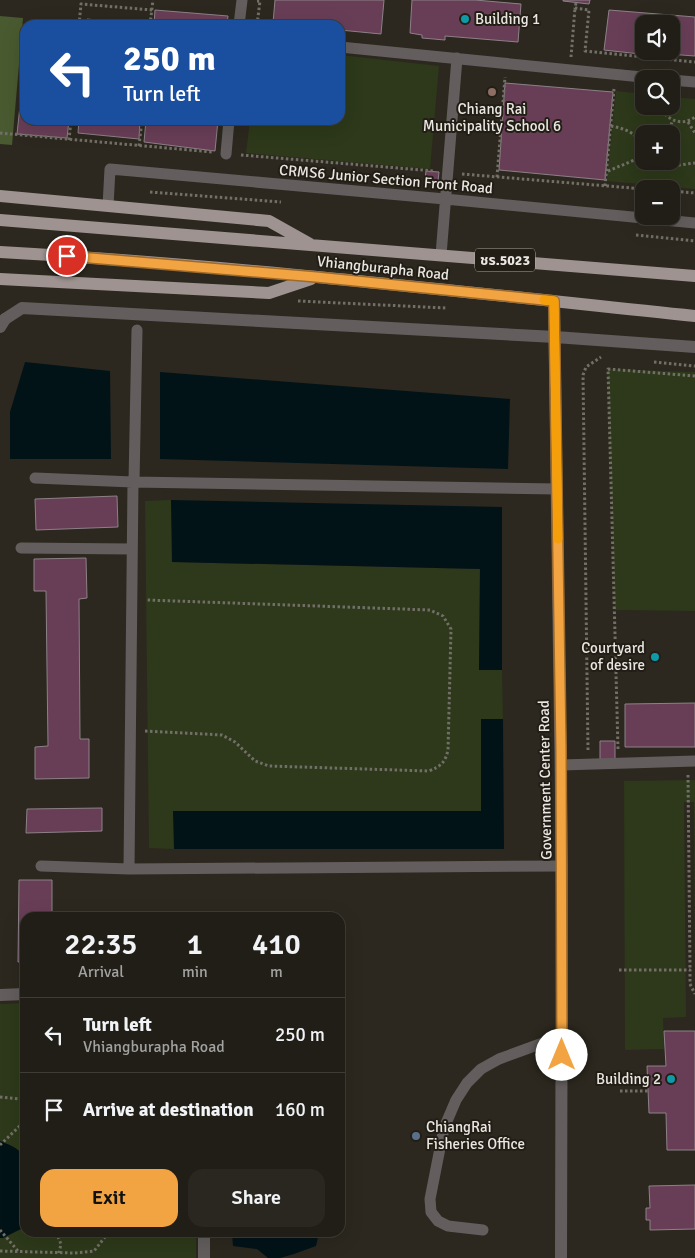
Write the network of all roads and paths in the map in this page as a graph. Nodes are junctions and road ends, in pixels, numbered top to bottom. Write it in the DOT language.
graph roads {
  1 [pos="153,0"];
  2 [pos="242,0"];
  3 [pos="576,3"];
  4 [pos="575,8"];
  5 [pos="152,10"];
  6 [pos="80,20"];
  7 [pos="151,20"];
  8 [pos="240,20"];
  9 [pos="345,47"];
  10 [pos="457,58"];
  11 [pos="695,62"];
  12 [pos="506,63"];
  13 [pos="570,70"];
  14 [pos="616,74"];
  15 [pos="635,76"];
  16 [pos="680,81"];
  17 [pos="695,82"];
  18 [pos="667,115"];
  19 [pos="695,117"];
  20 [pos="673,120"];
  21 [pos="688,122"];
  22 [pos="70,125"];
  23 [pos="141,125"];
  24 [pos="229,125"];
  25 [pos="671,125"];
  26 [pos="611,126"];
  27 [pos="695,132"];
  28 [pos="0,134"];
  29 [pos="635,136"];
  30 [pos="69,140"];
  31 [pos="139,146"];
  32 [pos="226,154"];
  33 [pos="635,160"];
  34 [pos="695,163"];
  35 [pos="680,165"];
  36 [pos="608,171"];
  37 [pos="447,172"];
  38 [pos="497,176"];
  39 [pos="605,186"];
  40 [pos="635,188"];
  41 [pos="148,192"];
  42 [pos="680,192"];
  43 [pos="695,193"];
  44 [pos="0,196"];
  45 [pos="445,199"];
  46 [pos="286,202"];
  47 [pos="108,206"];
  48 [pos="0,220"];
  49 [pos="695,223"];
  50 [pos="627,234"];
  51 [pos="695,241"];
  52 [pos="314,246"];
  53 [pos="0,252"];
  54 [pos="441,255"];
  55 [pos="695,276"];
  56 [pos="316,277"];
  57 [pos="0,279"];
  58 [pos="289,301"];
  59 [pos="554,301"];
  60 [pos="453,308"];
  61 [pos="695,316"];
  62 [pos="2,323"];
  63 [pos="137,330"];
  64 [pos="555,337"];
  65 [pos="695,347"];
  66 [pos="609,358"];
  67 [pos="647,362"];
  68 [pos="695,366"];
  69 [pos="695,376"];
  70 [pos="35,478"];
  71 [pos="134,482"];
  72 [pos="558,489"];
  73 [pos="21,548"];
  74 [pos="132,549"];
  75 [pos="131,600"];
  76 [pos="131,730"];
  77 [pos="618,750"];
  78 [pos="592,757"];
  79 [pos="561,765"];
  80 [pos="692,765"];
  81 [pos="41,866"];
  82 [pos="562,866"];
  83 [pos="129,869"];
  84 [pos="619,970"];
  85 [pos="690,970"];
  86 [pos="20,994"];
  87 [pos="695,994"];
  88 [pos="0,995"];
  89 [pos="562,1036"];
  90 [pos="620,1091"];
  91 [pos="648,1091"];
  92 [pos="0,1097"];
  93 [pos="20,1099"];
  94 [pos="20,1126"];
  95 [pos="0,1146"];
  96 [pos="0,1230"];
  97 [pos="483,1230"];
  98 [pos="58,1237"];
  99 [pos="105,1237"];
  100 [pos="204,1237"];
  101 [pos="0,1251"];
  102 [pos="18,1251"];
  103 [pos="59,1253"];
  104 [pos="204,1258"];
  105 [pos="561,1258"];
  1 -- 5 [label="path"];
  2 -- 8 [label="lane"];
  3 -- 4 [label="path"];
  4 -- 11 [label="path"];
  4 -- 13 [label="path"];
  5 -- 6 [label="path"];
  5 -- 7 [label="path"];
  9 -- 10 [label="lane"];
  10 -- 12 [label="lane"];
  10 -- 37 [label="lane"];
  12 -- 13 [label="lane"];
  12 -- 38 [label="path"];
  13 -- 14 [label="lane"];
  14 -- 15 [label="lane"];
  14 -- 26 [label="path"];
  16 -- 17 [label="lane"];
  18 -- 20 [label="path"];
  19 -- 21 [label="path"];
  20 -- 21 [label="path"];
  20 -- 25 [label="path"];
  21 -- 27 [label="path"];
  22 -- 30 [label="path"];
  23 -- 31 [label="path"];
  24 -- 32 [label="lane"];
  26 -- 29 [label="path"];
  26 -- 39 [label="path"];
  28 -- 30 [label="path"];
  30 -- 31 [label="path"];
  31 -- 32 [label="path"];
  32 -- 37 [label="path"];
  33 -- 36 [label="path"];
  34 -- 35 [label="path"];
  37 -- 38 [label="path"];
  37 -- 45 [label="lane"];
  38 -- 39 [label="path"];
  39 -- 40 [label="path"];
  41 -- 46 [label="path"];
  42 -- 43 [label="path"];
  44 -- 47 [label="main road"];
  45 -- 47 [label="lane, CRMS6 Junior Section Front Road"];
  45 -- 49 [label="lane, CRMS6 Junior Section Front Road"];
  45 -- 54 [label="lane"];
  47 -- 52 [label="main road"];
  48 -- 52 [label="main road, Vhiangburapha Road / ชร.5023"];
  50 -- 51 [label="path"];
  52 -- 54 [label="main road, Vhiangburapha Road / ชร.5023"];
  53 -- 56 [label="main road, Vhiangburapha Road / ชร.5023"];
  54 -- 55 [label="main road, Vhiangburapha Road / ชร.5023"];
  56 -- 57 [label="main road"];
  56 -- 59 [label="main road, Vhiangburapha Road / ชร.5023"];
  58 -- 60 [label="path"];
  59 -- 61 [label="main road, Vhiangburapha Road / ชร.5023"];
  59 -- 64 [label="street, Government Center Road"];
  62 -- 64 [label="street"];
  63 -- 71 [label="lane"];
  64 -- 65 [label="street"];
  64 -- 72 [label="street, Government Center Road"];
  66 -- 78 [label="path"];
  67 -- 68 [label="path"];
  69 -- 77 [label="path"];
  70 -- 71 [label="lane"];
  71 -- 72 [label="lane"];
  71 -- 74 [label="lane"];
  72 -- 79 [label="street, Government Center Road"];
  73 -- 74 [label="lane"];
  74 -- 75 [label="lane"];
  75 -- 76 [label="lane"];
  75 -- 76 [label="path"];
  76 -- 83 [label="lane"];
  79 -- 80 [label="lane"];
  79 -- 82 [label="street, Government Center Road"];
  80 -- 85 [label="path"];
  81 -- 83 [label="lane"];
  82 -- 83 [label="lane"];
  82 -- 89 [label="street, Government Center Road"];
  84 -- 85 [label="path"];
  85 -- 87 [label="path"];
  86 -- 88 [label="street"];
  89 -- 97 [label="lane"];
  89 -- 105 [label="street, Government Center Road"];
  90 -- 91 [label="path"];
  92 -- 93 [label="path"];
  94 -- 95 [label="path"];
  96 -- 102 [label="path"];
  98 -- 103 [label="path"];
  99 -- 103 [label="path"];
  100 -- 104 [label="street"];
  101 -- 102 [label="path"];
  102 -- 103 [label="path"];
}
